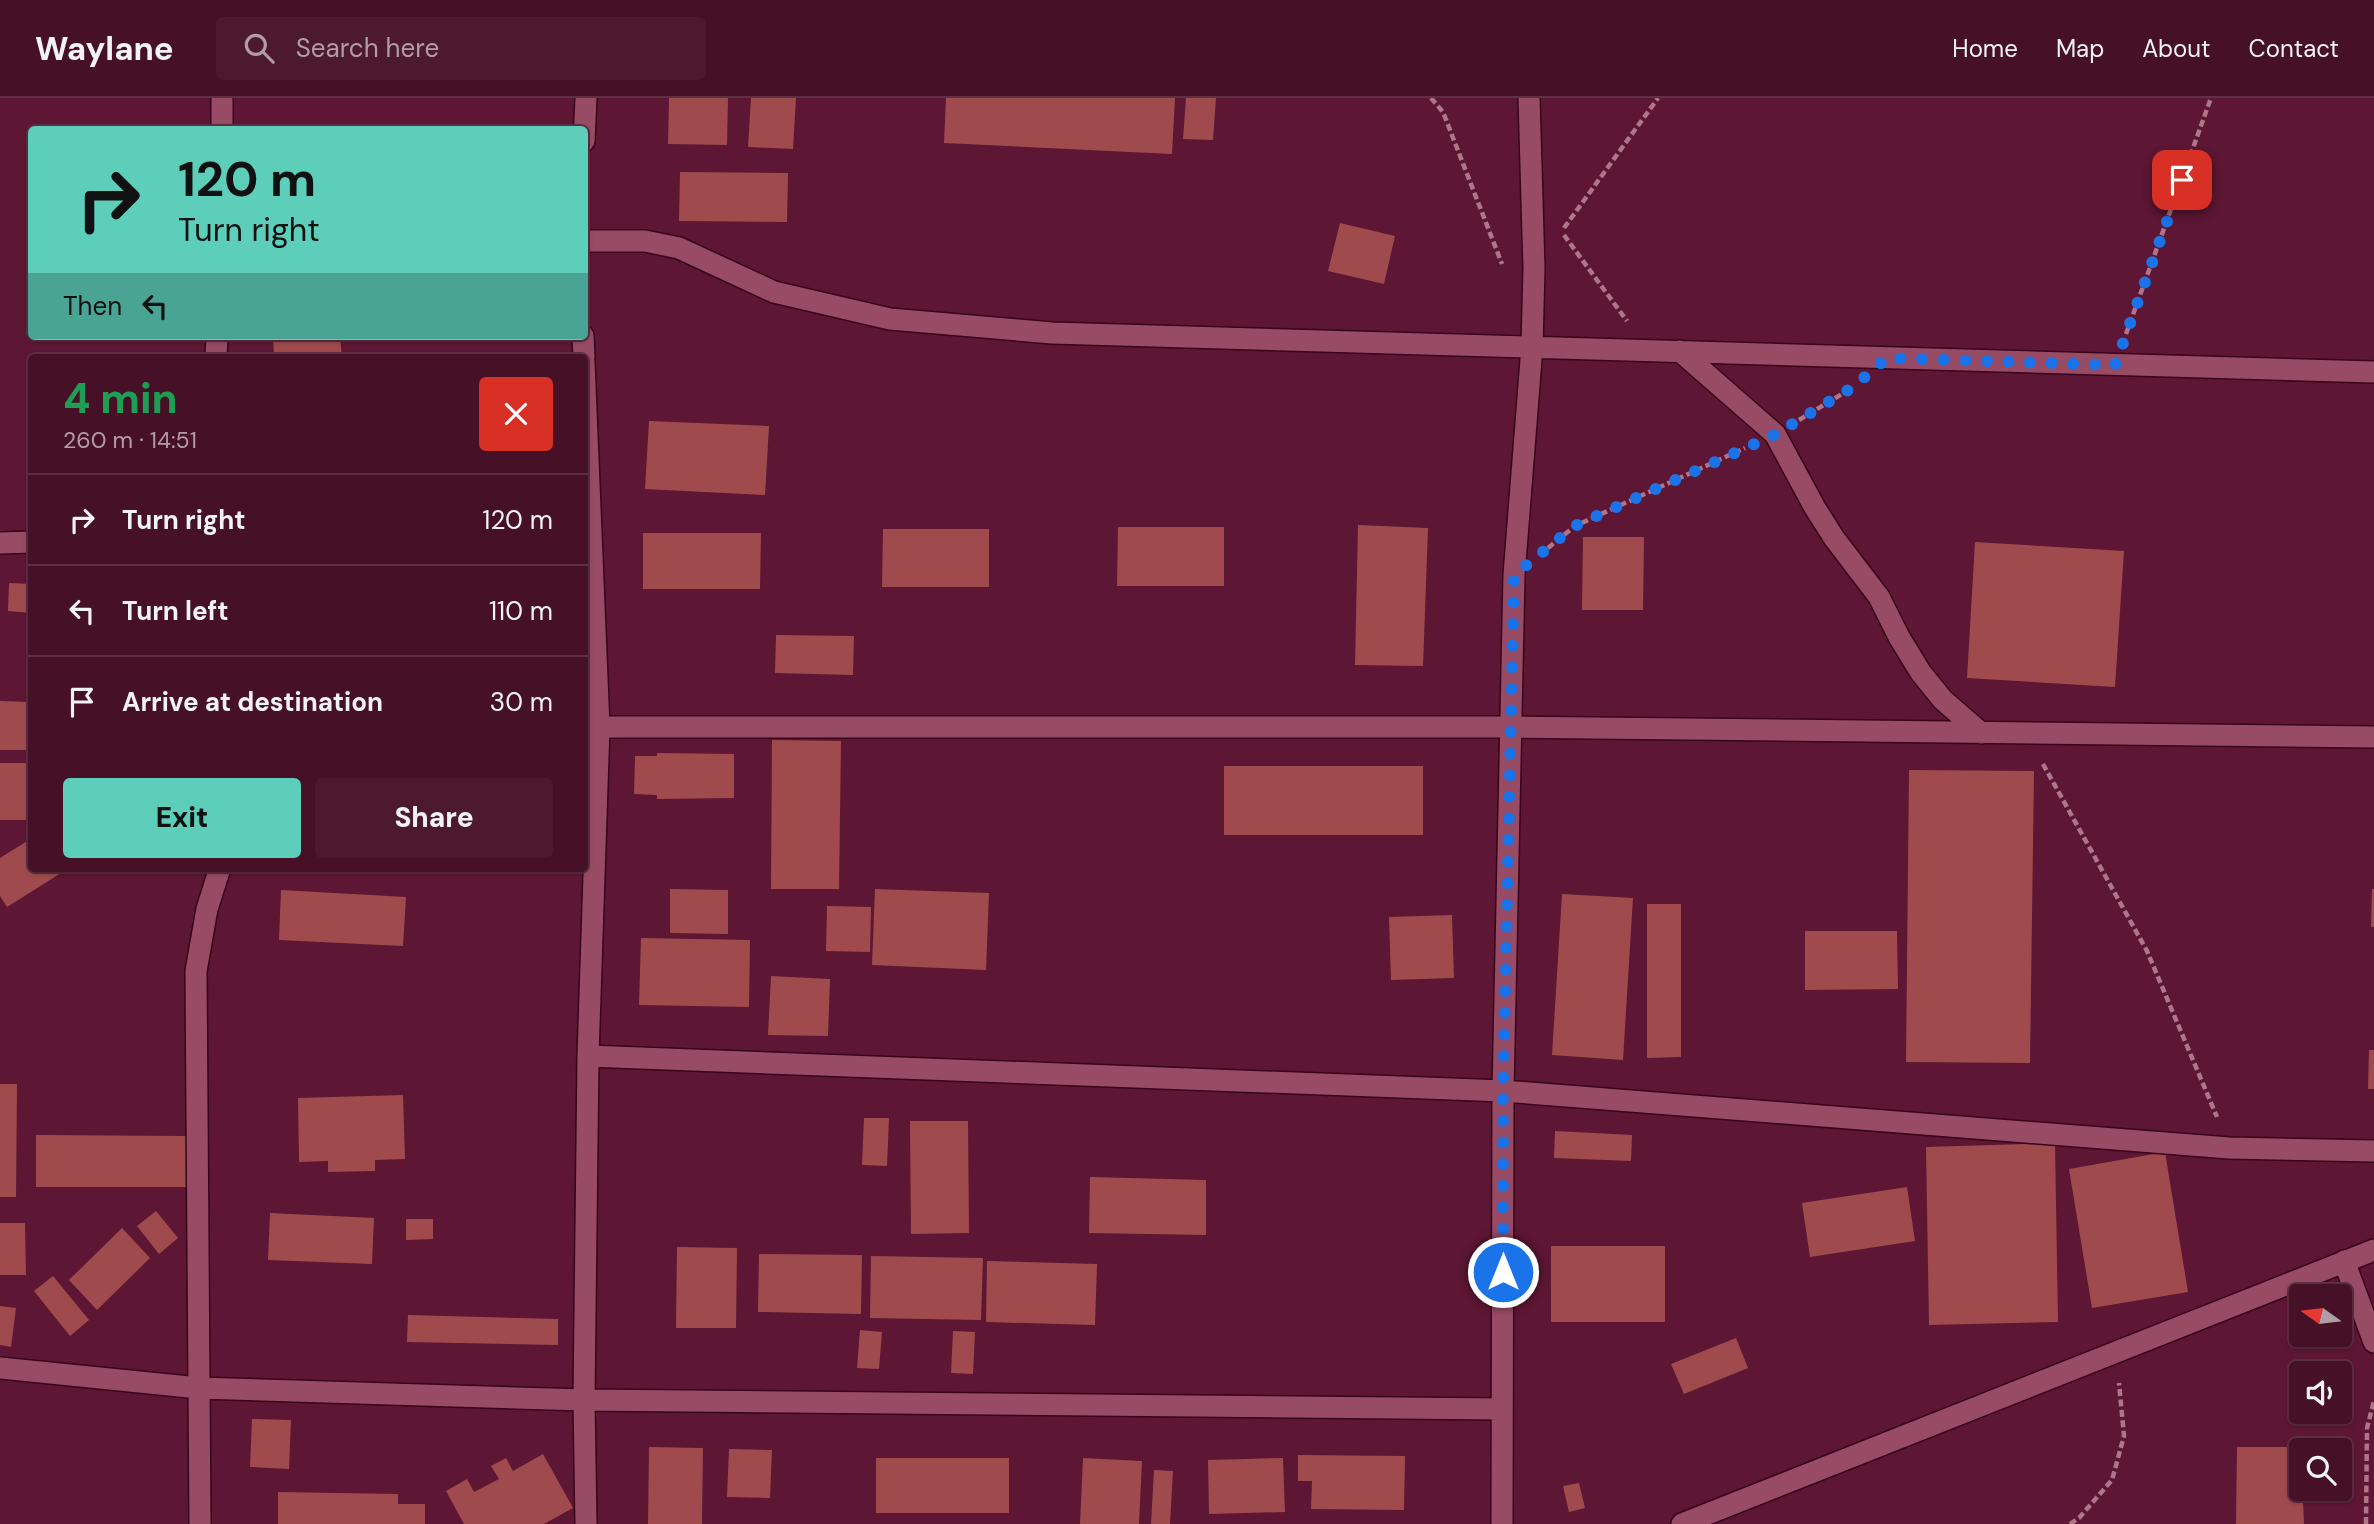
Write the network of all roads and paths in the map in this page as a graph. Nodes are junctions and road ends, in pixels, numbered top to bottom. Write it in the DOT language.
graph roads {
  1 [pos="222,98"];
  2 [pos="1431,98"];
  3 [pos="1529,98"];
  4 [pos="1658,98"];
  5 [pos="2211,98"];
  6 [pos="587,100"];
  7 [pos="222,126"];
  8 [pos="585,126"];
  9 [pos="1561,231"];
  10 [pos="588,241"];
  11 [pos="1534,268"];
  12 [pos="1504,269"];
  13 [pos="1532,347"];
  14 [pos="1648,350"];
  15 [pos="1680,351"];
  16 [pos="1887,358"];
  17 [pos="2115,365"];
  18 [pos="2374,372"];
  19 [pos="1776,434"];
  20 [pos="588,458"];
  21 [pos="28,542"];
  22 [pos="0,543"];
  23 [pos="1514,575"];
  24 [pos="599,727"];
  25 [pos="1511,727"];
  26 [pos="1981,733"];
  27 [pos="2025,733"];
  28 [pos="2374,737"];
  29 [pos="219,872"];
  30 [pos="588,1056"];
  31 [pos="1503,1091"];
  32 [pos="2229,1148"];
  33 [pos="2374,1151"];
  34 [pos="2374,1250"];
  35 [pos="2344,1261"];
  36 [pos="2374,1342"];
  37 [pos="2115,1352"];
  38 [pos="0,1368"];
  39 [pos="200,1388"];
  40 [pos="584,1400"];
  41 [pos="2374,1401"];
  42 [pos="1502,1409"];
  43 [pos="200,1524"];
  44 [pos="586,1524"];
  45 [pos="1502,1524"];
  46 [pos="1682,1524"];
  47 [pos="2070,1524"];
  48 [pos="2367,1524"];
  1 -- 7 [label="street"];
  2 -- 12 [label="path"];
  3 -- 11 [label="street"];
  4 -- 9 [label="path"];
  5 -- 17 [label="path"];
  6 -- 8 [label="street"];
  9 -- 11 [label="path"];
  9 -- 14 [label="path"];
  10 -- 13 [label="street"];
  11 -- 13 [label="street"];
  13 -- 14 [label="street"];
  13 -- 23 [label="street"];
  14 -- 15 [label="street"];
  15 -- 16 [label="street"];
  15 -- 19 [label="street"];
  16 -- 17 [label="street"];
  16 -- 19 [label="path"];
  17 -- 18 [label="street"];
  19 -- 23 [label="path"];
  19 -- 26 [label="street"];
  20 -- 24 [label="street"];
  21 -- 22 [label="street"];
  23 -- 25 [label="street"];
  24 -- 25 [label="street"];
  24 -- 30 [label="street"];
  25 -- 26 [label="street"];
  25 -- 31 [label="street"];
  26 -- 27 [label="street"];
  27 -- 28 [label="street"];
  27 -- 32 [label="path"];
  29 -- 39 [label="street"];
  30 -- 31 [label="street"];
  30 -- 40 [label="street"];
  31 -- 32 [label="street"];
  31 -- 42 [label="street"];
  32 -- 33 [label="street"];
  34 -- 35 [label="street"];
  35 -- 36 [label="street"];
  35 -- 37 [label="street"];
  37 -- 46 [label="street"];
  37 -- 47 [label="path"];
  38 -- 39 [label="street"];
  39 -- 40 [label="street"];
  39 -- 43 [label="street"];
  40 -- 42 [label="street"];
  40 -- 44 [label="street"];
  41 -- 48 [label="path"];
  42 -- 45 [label="street"];
}
